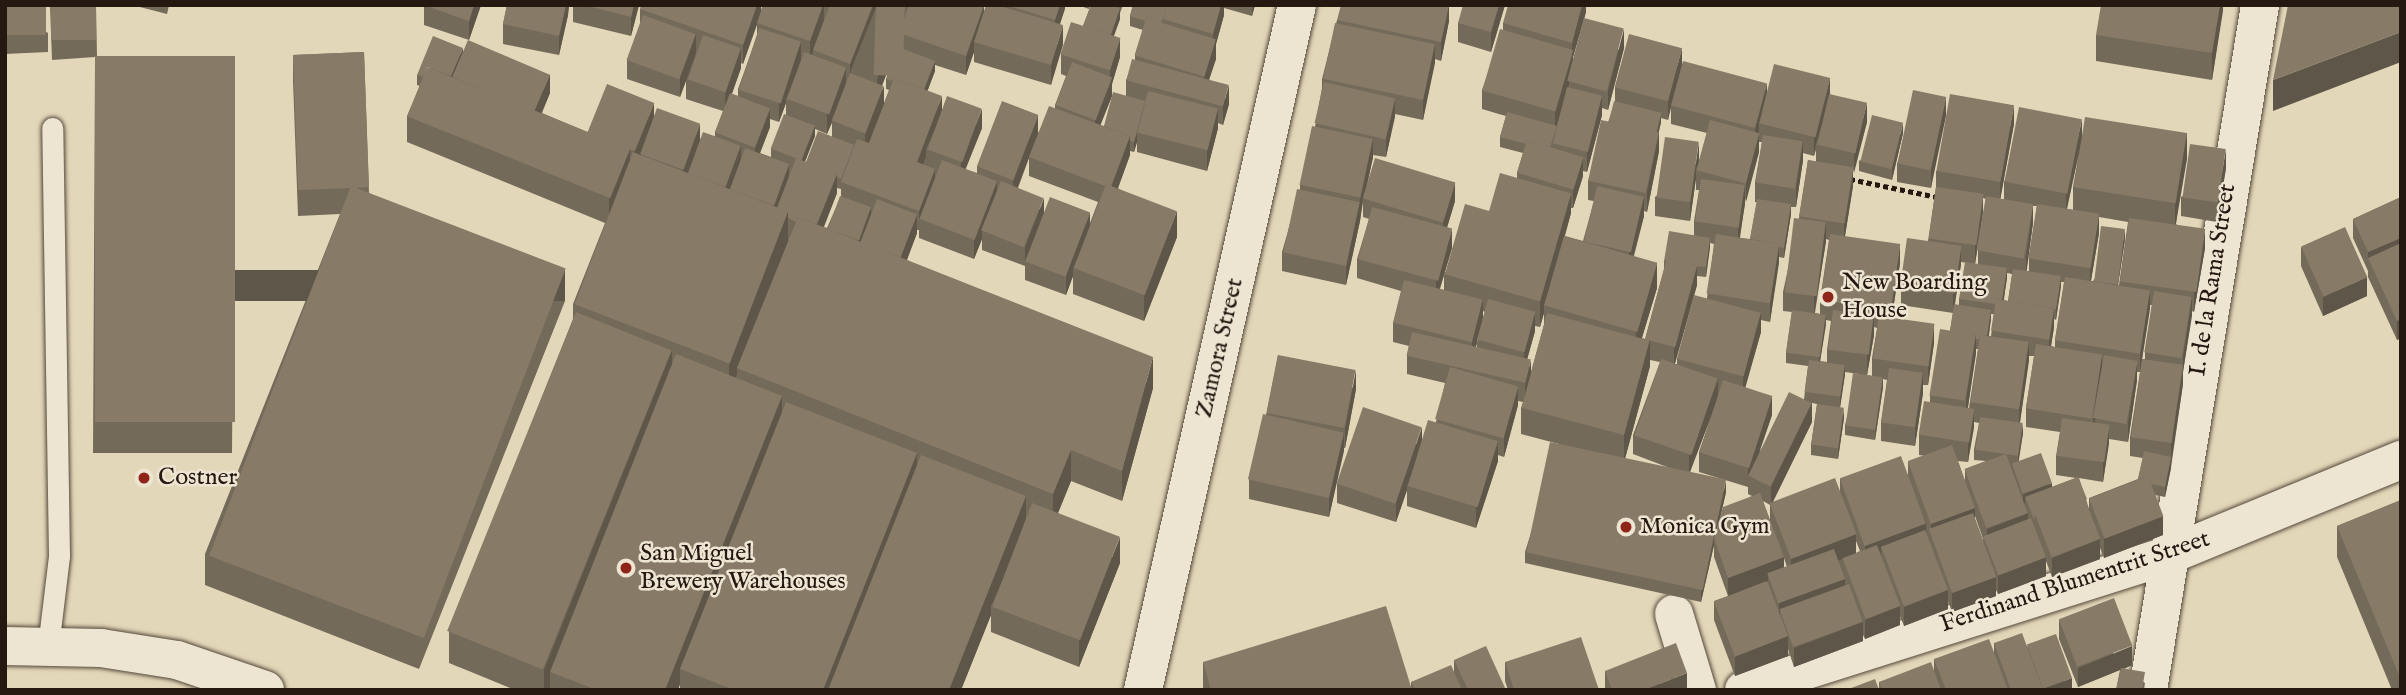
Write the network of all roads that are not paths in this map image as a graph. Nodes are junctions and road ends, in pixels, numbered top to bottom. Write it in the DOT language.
graph roads {
  1 [pos="1297,5"];
  2 [pos="2260,5"];
  3 [pos="52,128"];
  4 [pos="2401,460"];
  5 [pos="2169,555"];
  6 [pos="1674,614"];
  7 [pos="5,646"];
  8 [pos="48,647"];
  9 [pos="265,690"];
  10 [pos="1143,690"];
  11 [pos="1697,690"];
  12 [pos="1744,690"];
  13 [pos="2148,690"];
  1 -- 10 [label="street, Zamora Street"];
  2 -- 5 [label="street, I. de la Rama Street"];
  3 -- 8 [label="lane"];
  4 -- 5 [label="street, Ferdinand Blumentrit Street"];
  5 -- 12 [label="street, Ferdinand Blumentrit Street"];
  5 -- 13 [label="street, I. de la Rama Street"];
  6 -- 11 [label="street"];
  7 -- 8 [label="street"];
  8 -- 9 [label="street"];
}
